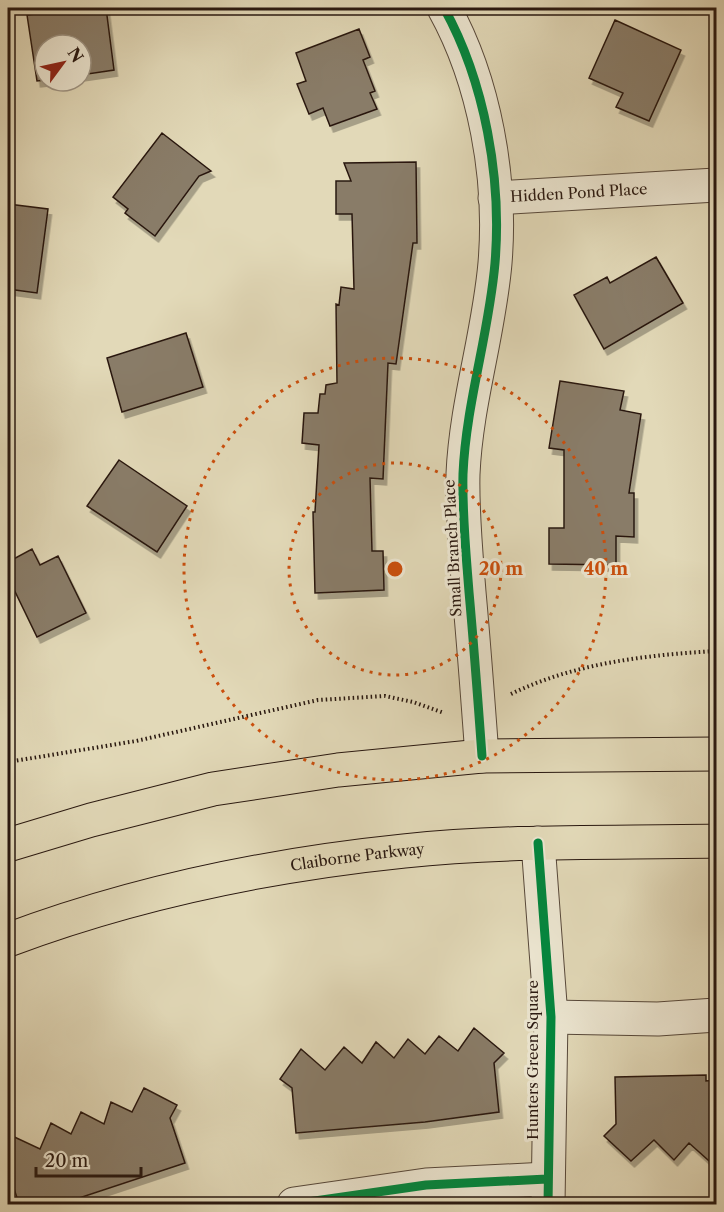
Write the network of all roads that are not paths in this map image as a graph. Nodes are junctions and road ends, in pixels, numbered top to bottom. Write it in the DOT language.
graph roads {
  1 [pos="444,8"];
  2 [pos="717,186"];
  3 [pos="495,198"];
  4 [pos="717,754"];
  5 [pos="482,756"];
  6 [pos="717,841"];
  7 [pos="538,843"];
  8 [pos="8,845"];
  9 [pos="8,940"];
  10 [pos="717,1015"];
  11 [pos="550,1017"];
  12 [pos="548,1192"];
  13 [pos="294,1204"];
  1 -- 3 [label="street, Hidden Pond Place"];
  2 -- 3 [label="street, Hidden Pond Place"];
  3 -- 5 [label="street, Small Branch Place"];
  4 -- 5 [label="main road"];
  5 -- 8 [label="main road"];
  6 -- 7 [label="main road, Claiborne Parkway"];
  7 -- 9 [label="main road, Claiborne Parkway"];
  7 -- 11 [label="street, Hunters Green Square"];
  10 -- 11 [label="street"];
  11 -- 12 [label="street, Hunters Green Square"];
  12 -- 13 [label="street"];
}
